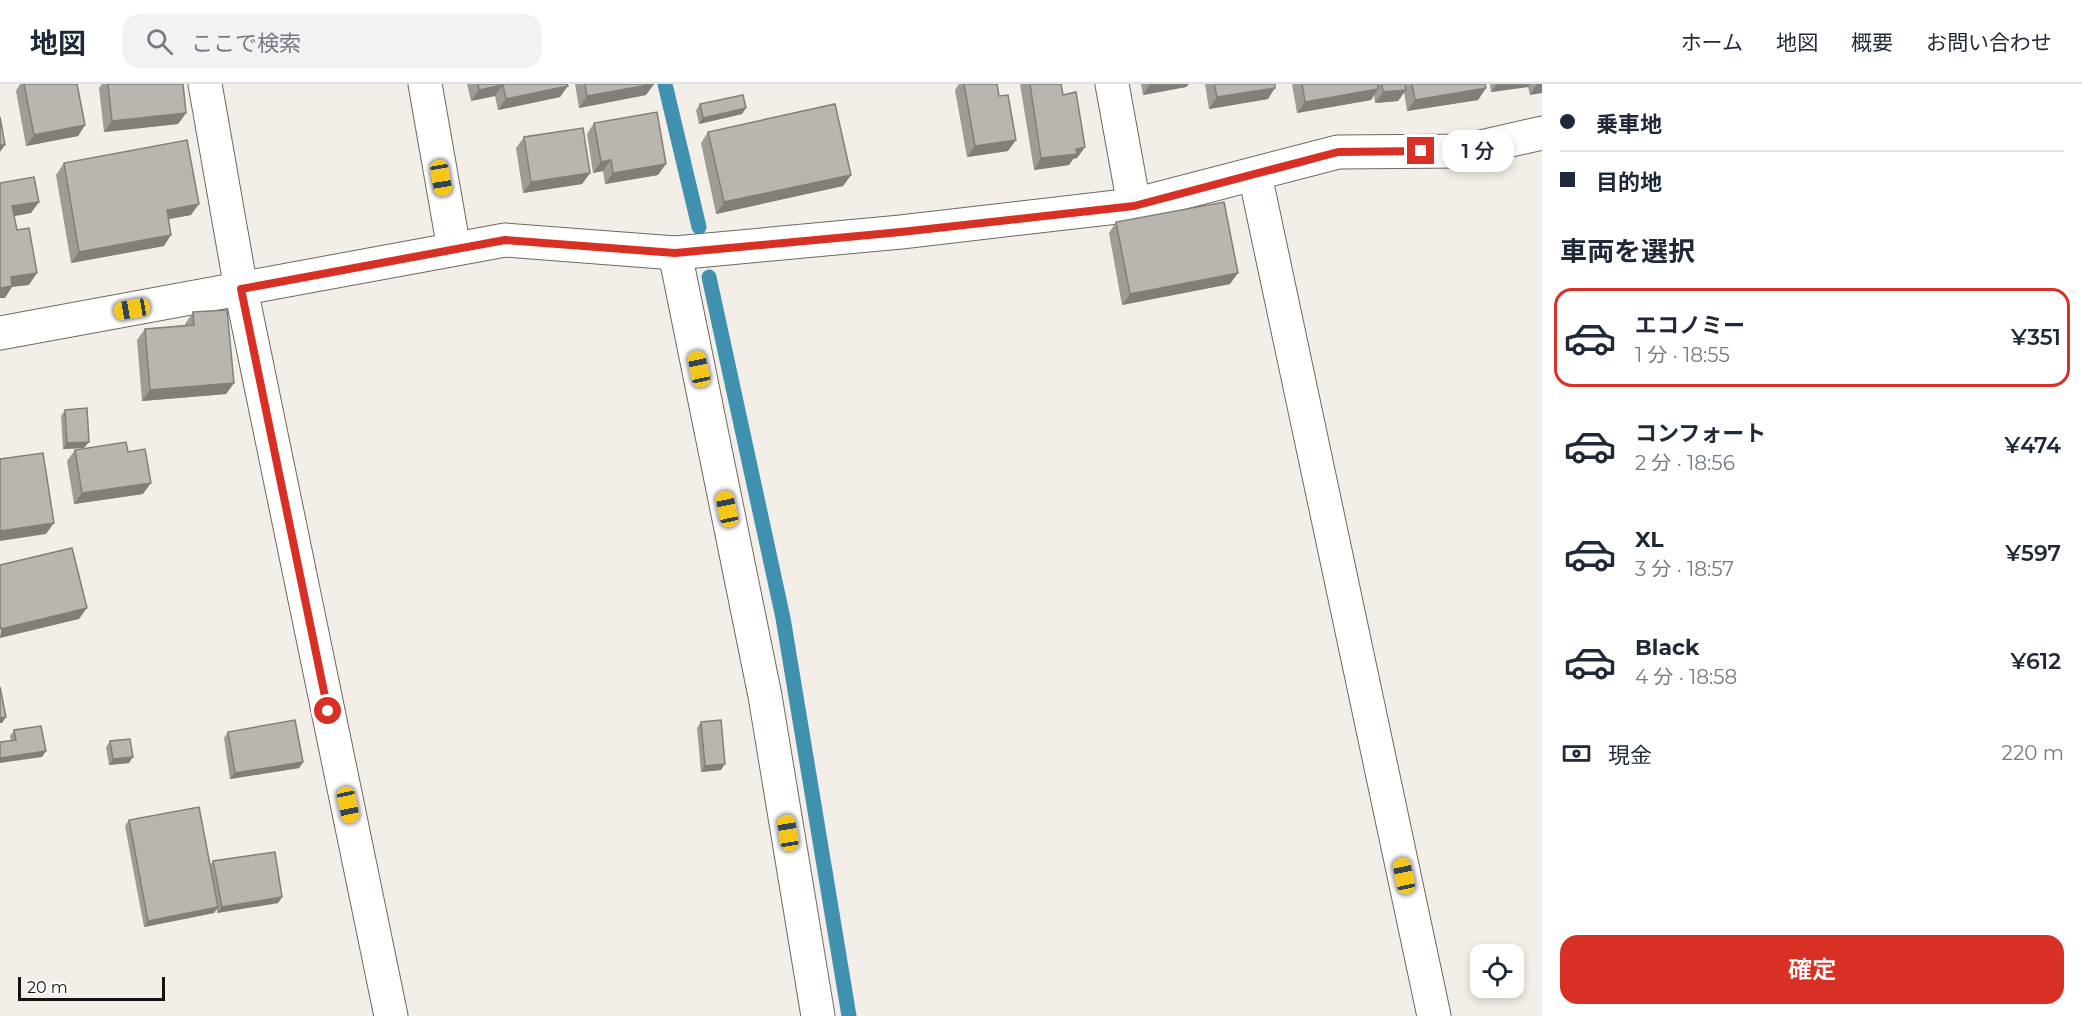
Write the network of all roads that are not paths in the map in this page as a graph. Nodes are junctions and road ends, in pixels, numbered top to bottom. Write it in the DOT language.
graph roads {
  1 [pos="205,84"];
  2 [pos="425,84"];
  3 [pos="1112,84"];
  4 [pos="1542,133"];
  5 [pos="1255,174"];
  6 [pos="1134,206"];
  7 [pos="454,249"];
  8 [pos="675,253"];
  9 [pos="241,289"];
  10 [pos="0,333"];
  11 [pos="391,1016"];
  12 [pos="818,1016"];
  13 [pos="1434,1016"];
  1 -- 9 [label="street"];
  2 -- 7 [label="street"];
  3 -- 6 [label="street"];
  4 -- 5 [label="street"];
  5 -- 6 [label="street"];
  5 -- 13 [label="street"];
  6 -- 8 [label="street"];
  7 -- 8 [label="street"];
  7 -- 9 [label="street"];
  8 -- 12 [label="street"];
  9 -- 10 [label="street"];
  9 -- 11 [label="street"];
}
